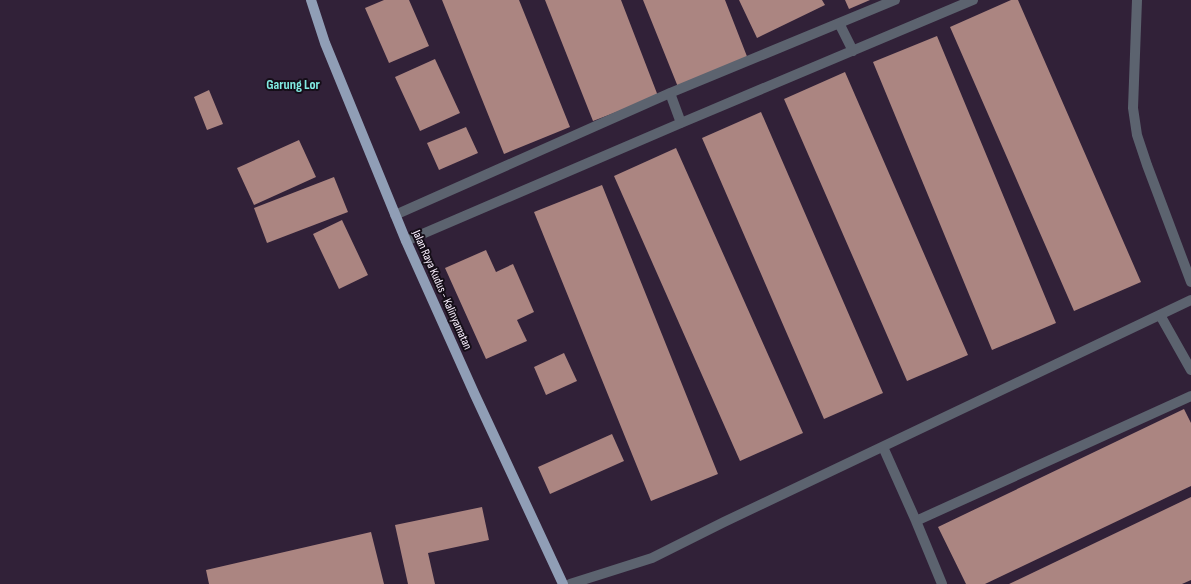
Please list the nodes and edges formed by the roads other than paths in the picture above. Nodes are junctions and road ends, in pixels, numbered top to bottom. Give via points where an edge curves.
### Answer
1 (311, 0) edge
2 (894, 0) edge
3 (973, 0) edge
4 (1137, 0) edge
5 (839, 23) junction
6 (852, 51) junction
7 (670, 93) junction
8 (681, 123) junction
9 (395, 216) junction
10 (406, 241) junction
11 (1191, 282) edge
12 (1191, 300) edge
13 (1160, 315) junction
14 (1191, 370) edge
15 (1191, 396) edge
16 (883, 447) junction
17 (916, 521) junction
18 (563, 584) edge
19 (570, 584) edge
20 (942, 584) edge

1 - 9 main road, Jalan Raya Kudus - Kalinyamatan via 325,43
2 - 5 street
3 - 6 street
4 - 11 street via 1133,108 1137,135
5 - 6 street
5 - 7 street
6 - 8 street
7 - 8 street
7 - 9 street
8 - 10 street
9 - 10 main road, Jalan Raya Kudus - Kalinyamatan
10 - 18 main road, Jalan Raya Kudus - Kalinyamatan
12 - 13 street
13 - 14 street
13 - 16 street
15 - 17 street
16 - 17 street
16 - 19 street via 652,558
17 - 20 street

